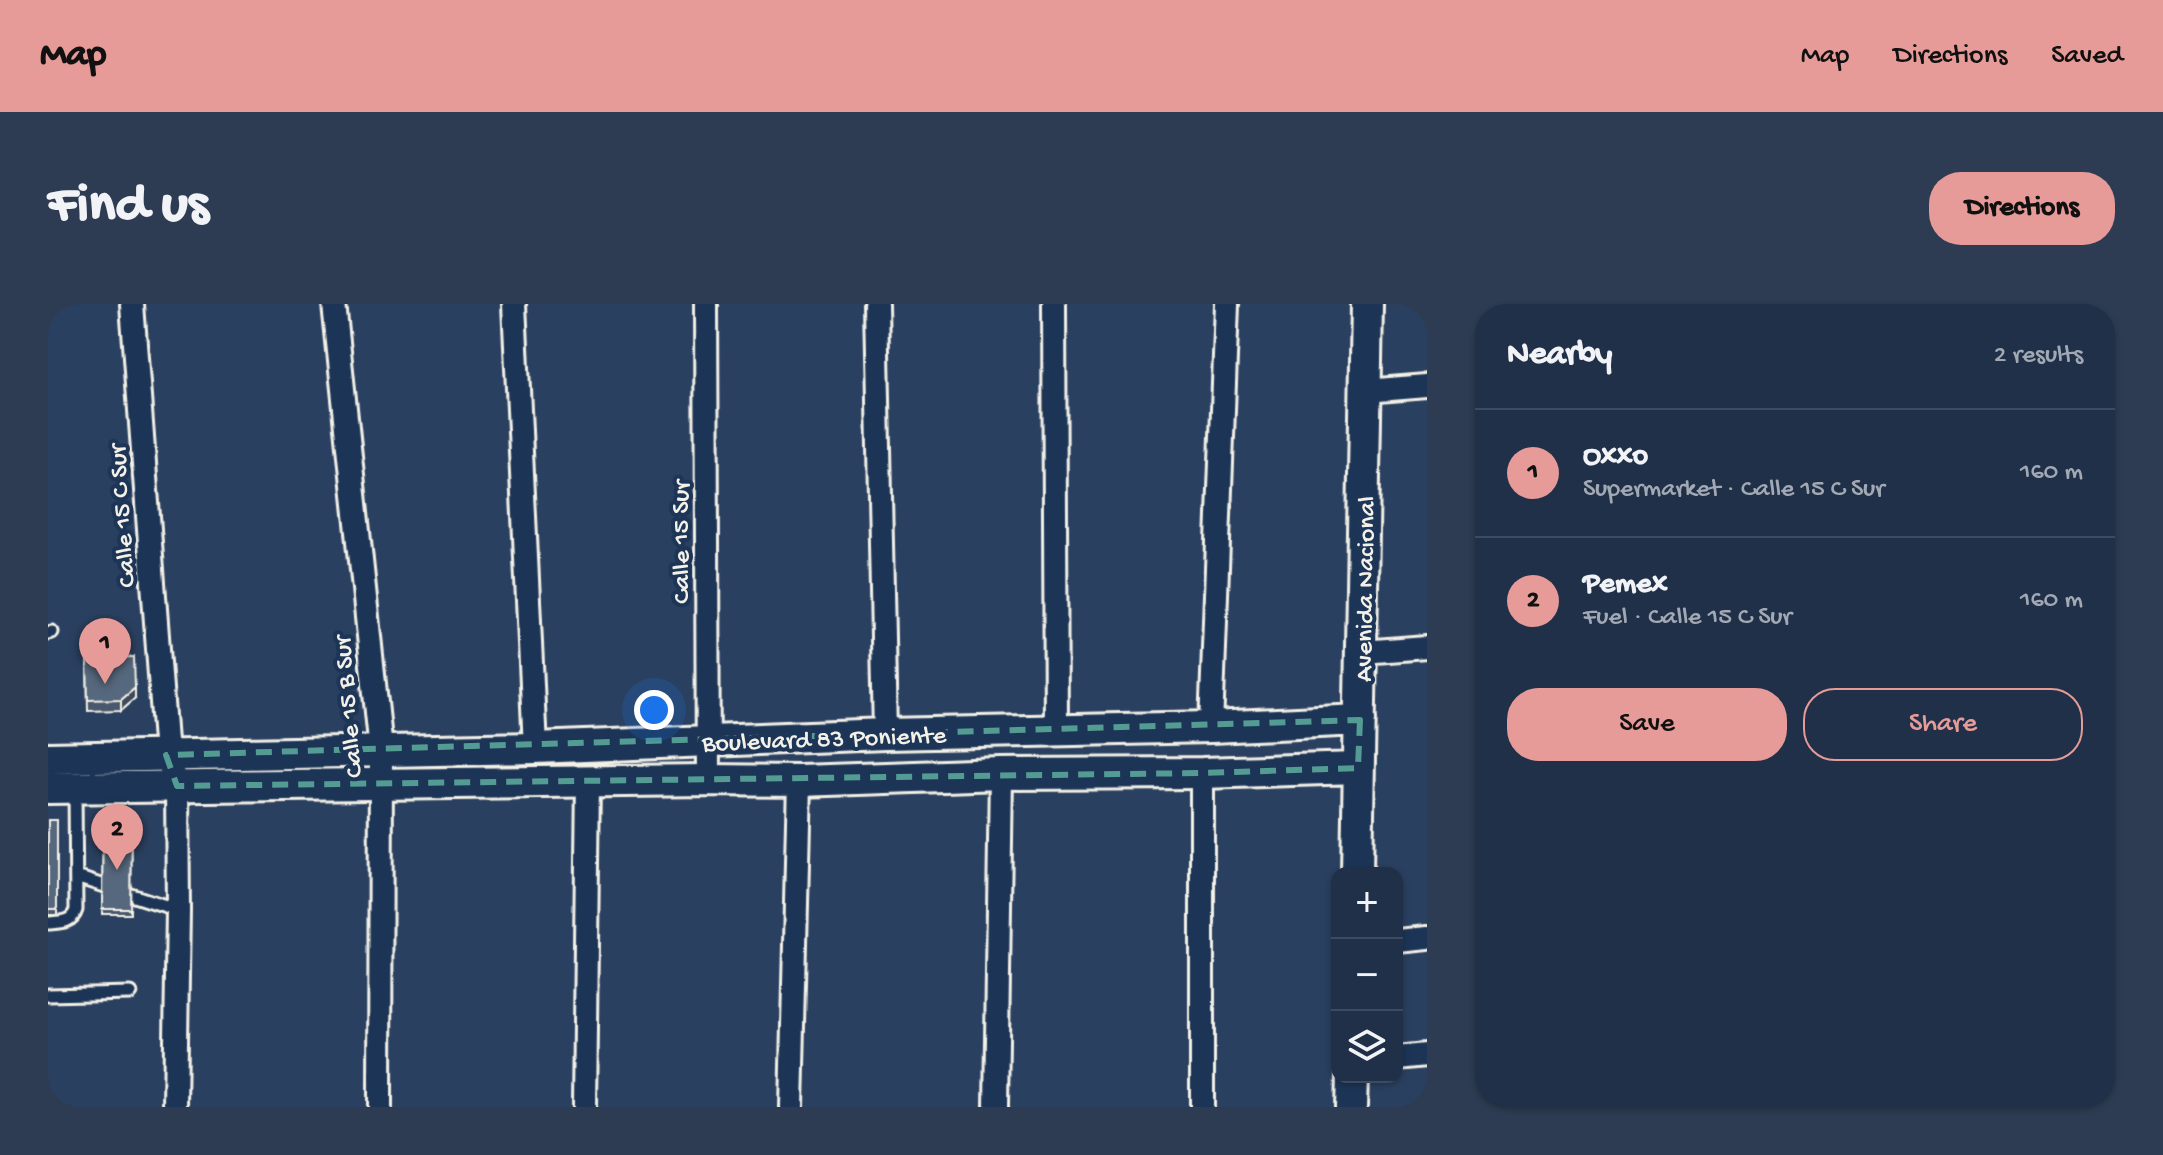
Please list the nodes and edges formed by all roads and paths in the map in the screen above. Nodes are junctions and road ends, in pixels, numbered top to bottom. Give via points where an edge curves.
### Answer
1 (132, 304) edge
2 (334, 304) edge
3 (514, 304) edge
4 (706, 304) edge
5 (876, 304) edge
6 (1054, 304) edge
7 (1227, 304) edge
8 (1367, 304) edge
9 (1427, 386) edge
10 (1366, 391) junction
11 (1427, 647) edge
12 (1362, 652) junction
13 (1360, 720) junction
14 (1211, 727) junction
15 (1056, 730) junction
16 (885, 734) junction
17 (708, 740) junction
18 (535, 748) junction
19 (381, 750) junction
20 (166, 755) junction
21 (48, 758) edge
22 (1358, 768) junction
23 (1202, 773) junction
24 (1001, 774) junction
25 (708, 780) junction
26 (588, 781) junction
27 (799, 781) junction
28 (381, 785) junction
29 (177, 786) junction
30 (61, 788) edge
31 (1357, 867) edge
32 (76, 877) junction
33 (178, 910) junction
34 (48, 923) edge
35 (1427, 938) edge
36 (1403, 940) edge
37 (130, 993) dead end
38 (48, 995) edge
39 (1427, 1055) edge
40 (1403, 1057) edge
41 (1352, 1083) edge
42 (175, 1107) edge
43 (380, 1107) edge
44 (584, 1107) edge
45 (791, 1107) edge
46 (996, 1107) edge
47 (1202, 1107) edge
48 (1351, 1107) edge

1 - 20 street, Calle 15 C Sur
2 - 19 street, Calle 15 B Sur
3 - 18 street
4 - 17 street, Calle 15 Sur
5 - 16 street
6 - 15 street
7 - 14 street
8 - 10 street, Avenida Nacional
9 - 10 street
10 - 12 street, Avenida Nacional
11 - 12 street
12 - 13 street, Avenida Nacional
13 - 14 street, Boulevard 83 Poniente
13 - 22 street, Avenida Nacional
14 - 15 street, Boulevard 83 Poniente
15 - 16 street, Boulevard 83 Poniente
16 - 17 street, Boulevard 83 Poniente
17 - 18 street, Boulevard 83 Poniente
17 - 25 street, Calle 15 Sur
18 - 19 street, Boulevard 83 Poniente
19 - 20 street, Boulevard 83 Poniente
19 - 28 street, Calle 15 B Sur
20 - 21 street, Boulevard 83 Poniente
20 - 29 street, Calle 15 C Sur
22 - 23 street, Boulevard 83 Poniente
22 - 31 street, Avenida Nacional
23 - 24 street, Boulevard 83 Poniente
23 - 47 street
24 - 27 street, Boulevard 83 Poniente
24 - 46 street
25 - 26 street, Boulevard 83 Poniente
25 - 27 street, Boulevard 83 Poniente
26 - 28 street, Boulevard 83 Poniente
26 - 44 street
27 - 45 street
28 - 29 street, Boulevard 83 Poniente
28 - 43 street, Calle 15 B Sur
29 - 30 street, Boulevard 83 Poniente
29 - 33 street, Calle 15 C Sur
30 - 32 lane
32 - 33 lane
32 - 34 lane via 74,916
33 - 42 street, Calle 15 C Sur
35 - 36 street
37 - 38 lane
39 - 40 street
41 - 48 street

